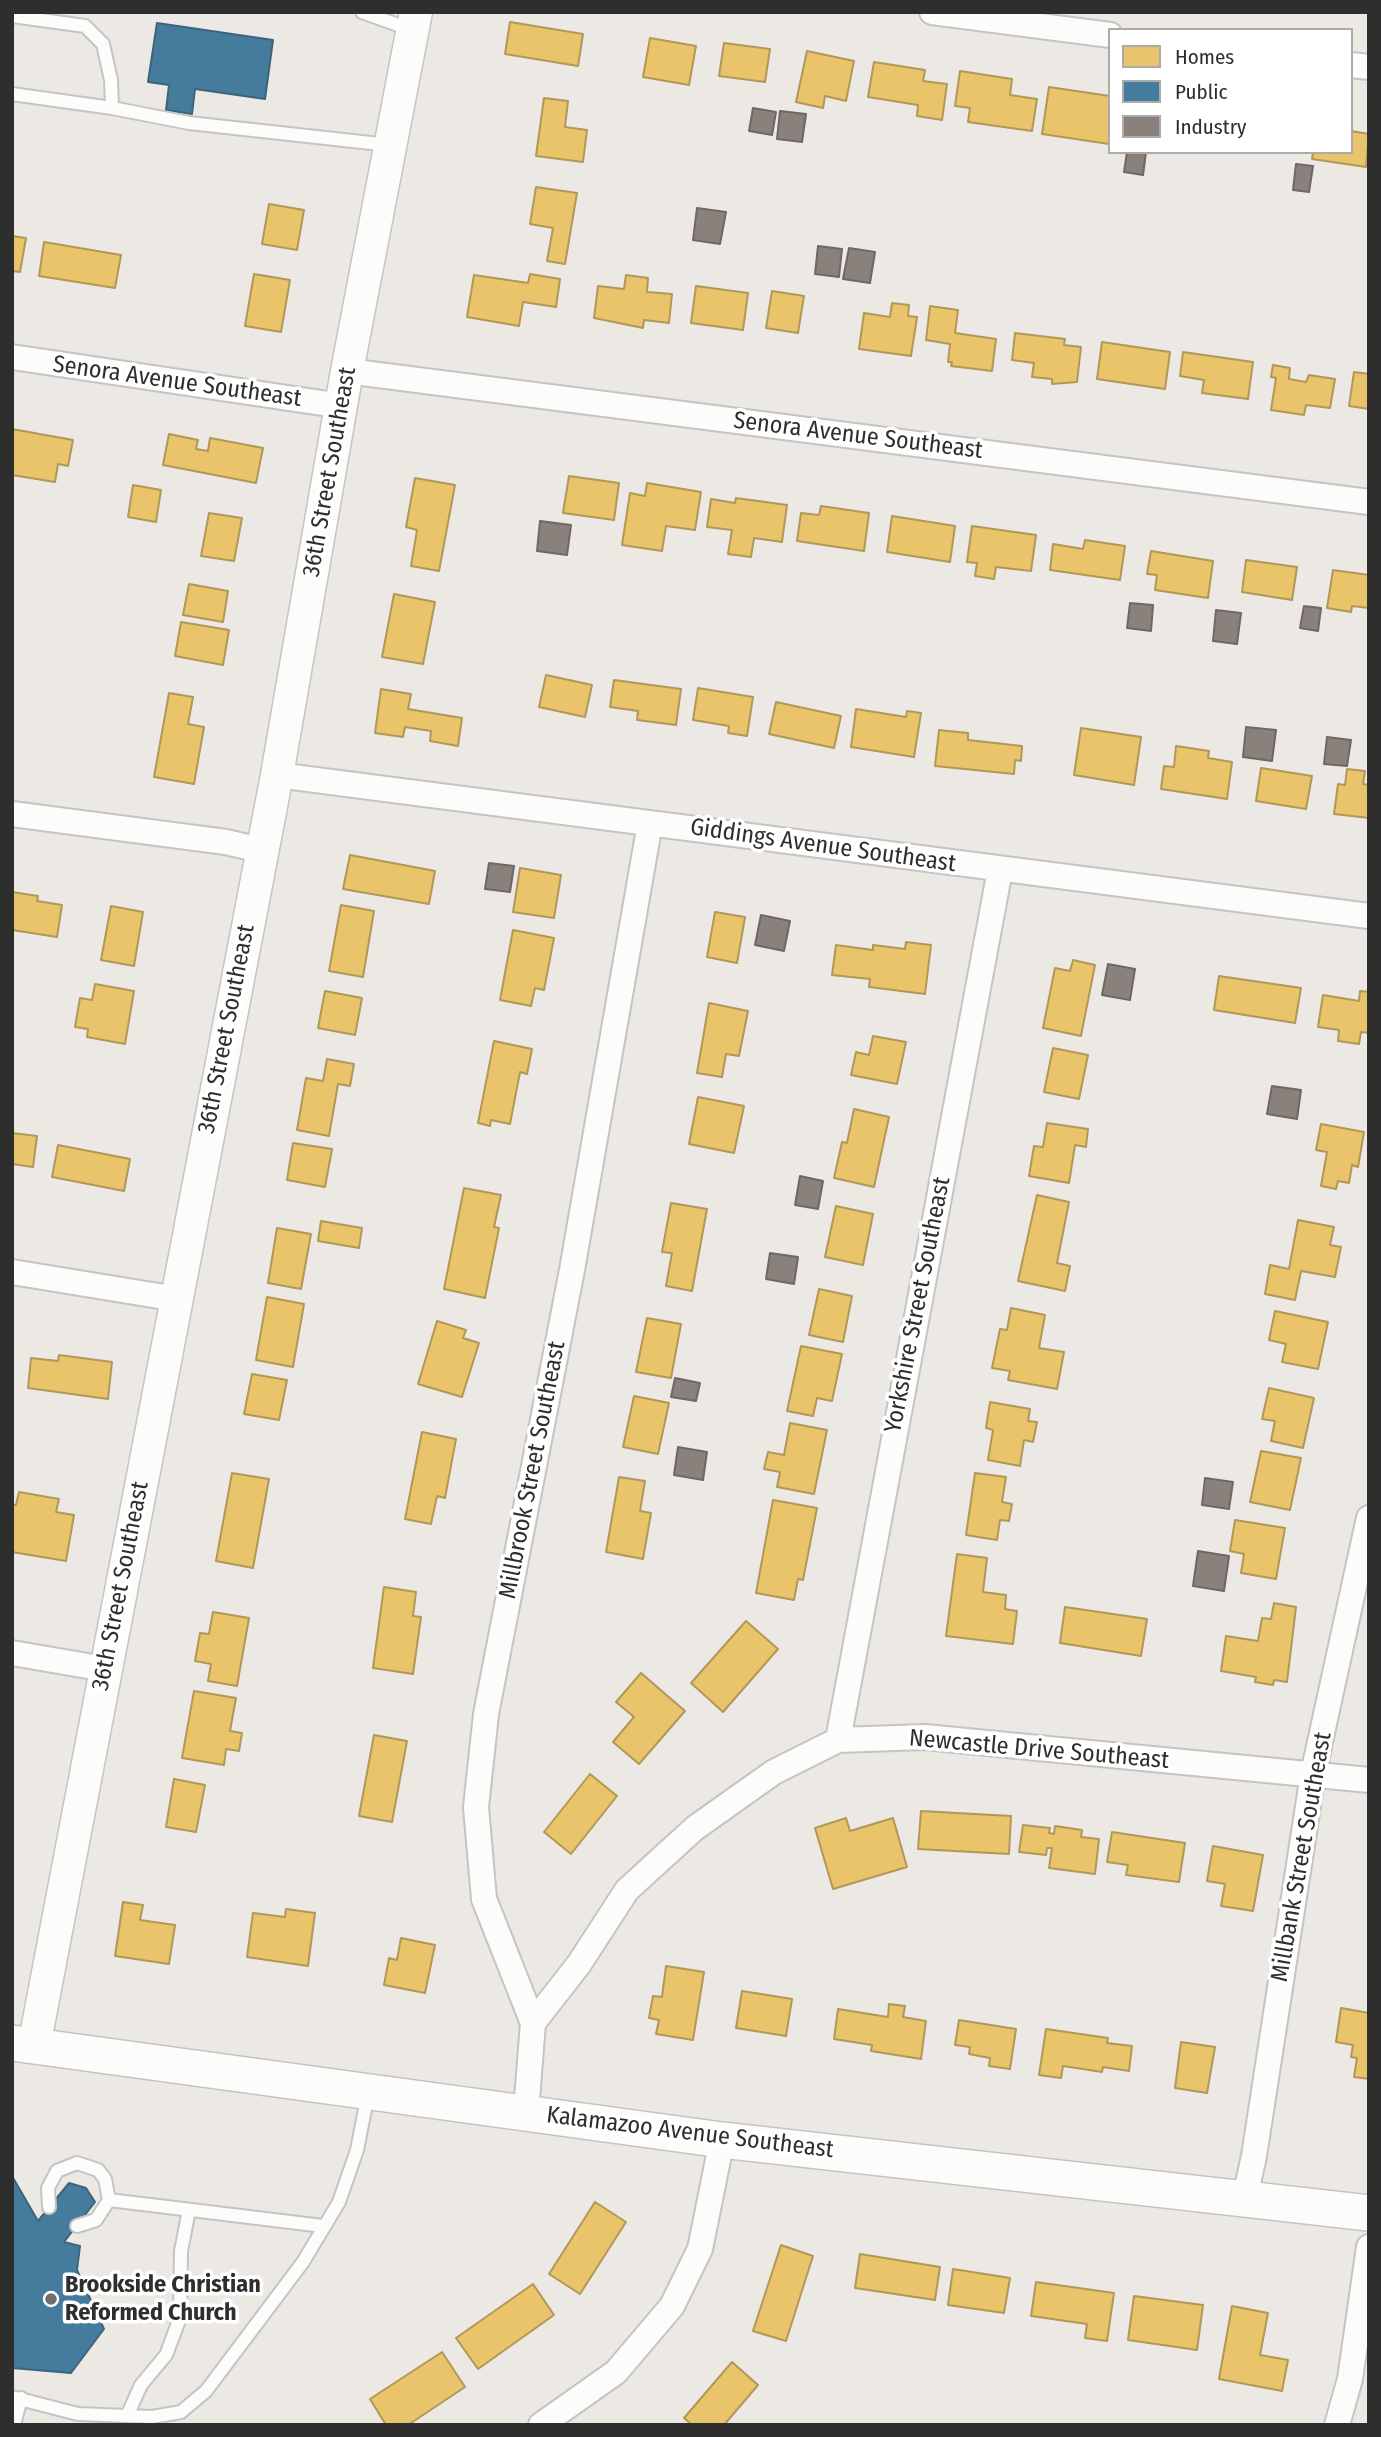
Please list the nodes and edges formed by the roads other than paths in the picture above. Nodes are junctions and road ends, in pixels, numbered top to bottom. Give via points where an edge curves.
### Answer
1 (362, 12) edge
2 (932, 12) edge
3 (12, 16) edge
4 (414, 21) edge
5 (1108, 35) edge
6 (12, 94) edge
7 (112, 108) junction
8 (389, 145) junction
9 (12, 357) edge
10 (347, 371) junction
11 (342, 406) junction
12 (1369, 502) edge
13 (277, 775) junction
14 (12, 814) edge
15 (650, 822) junction
16 (260, 850) junction
17 (1000, 870) junction
18 (1369, 916) edge
19 (12, 1272) edge
20 (177, 1299) junction
21 (1369, 1518) edge
22 (12, 1653) edge
23 (105, 1669) junction
24 (838, 1740) junction
25 (1313, 1774) junction
26 (1369, 1780) edge
27 (533, 2023) junction
28 (23, 2044) edge
29 (369, 2091) junction
30 (526, 2112) junction
31 (723, 2140) junction
32 (1245, 2197) junction
33 (109, 2200) junction
34 (49, 2207) dead end
35 (189, 2210) junction
36 (1369, 2213) edge
37 (77, 2226) dead end
38 (323, 2226) junction
39 (1369, 2247) edge
40 (16, 2398) edge
41 (127, 2416) junction
42 (77, 2419) edge
43 (15, 2425) edge
44 (541, 2425) edge
45 (1337, 2425) edge

1 - 4 lane
2 - 5 street
3 - 7 lane via 85,26 103,44
4 - 8 street, 36th Street Southeast
6 - 7 lane
7 - 8 lane via 189,123
8 - 10 street, 36th Street Southeast
9 - 11 street, Senora Avenue Southeast
10 - 11 street, 36th Street Southeast
10 - 12 street, Senora Avenue Southeast
11 - 13 street, 36th Street Southeast
13 - 15 street, Giddings Avenue Southeast
13 - 16 street, 36th Street Southeast
14 - 16 street
15 - 17 street, Giddings Avenue Southeast
15 - 27 street, Millbrook Street Southeast via 482,1754 477,1807 484,1899
16 - 20 street, 36th Street Southeast
17 - 18 street, Giddings Avenue Southeast
17 - 24 street, Yorkshire Street Southeast
19 - 20 street
20 - 23 street, 36th Street Southeast
21 - 25 street, Millbank Street Southeast
22 - 23 street
23 - 28 street, 36th Street Southeast
24 - 25 street, Newcastle Drive Southeast via 925,1737
24 - 27 street, Newcastle Drive Southeast via 774,1772 695,1828 627,1890 579,1964
25 - 26 street, Newcastle Drive Southeast
25 - 32 street, Millbank Street Southeast
27 - 30 street, Millbrook Street Southeast
28 - 29 main road, Kalamazoo Avenue Southeast
29 - 30 main road, Kalamazoo Avenue Southeast
29 - 38 lane via 351,2171
30 - 31 main road, Kalamazoo Avenue Southeast
31 - 32 main road, Kalamazoo Avenue Southeast
31 - 44 street via 700,2249 673,2306 616,2372
32 - 36 main road, Kalamazoo Avenue Southeast
33 - 34 lane via 98,2170 77,2163 67,2165 51,2179
33 - 35 lane
33 - 37 lane via 96,2220
35 - 38 lane
35 - 41 lane via 181,2251 180,2318 166,2355 141,2385
38 - 41 lane via 303,2262 206,2391 181,2412
39 - 45 street via 1350,2379
40 - 42 lane
40 - 43 lane
41 - 42 lane

